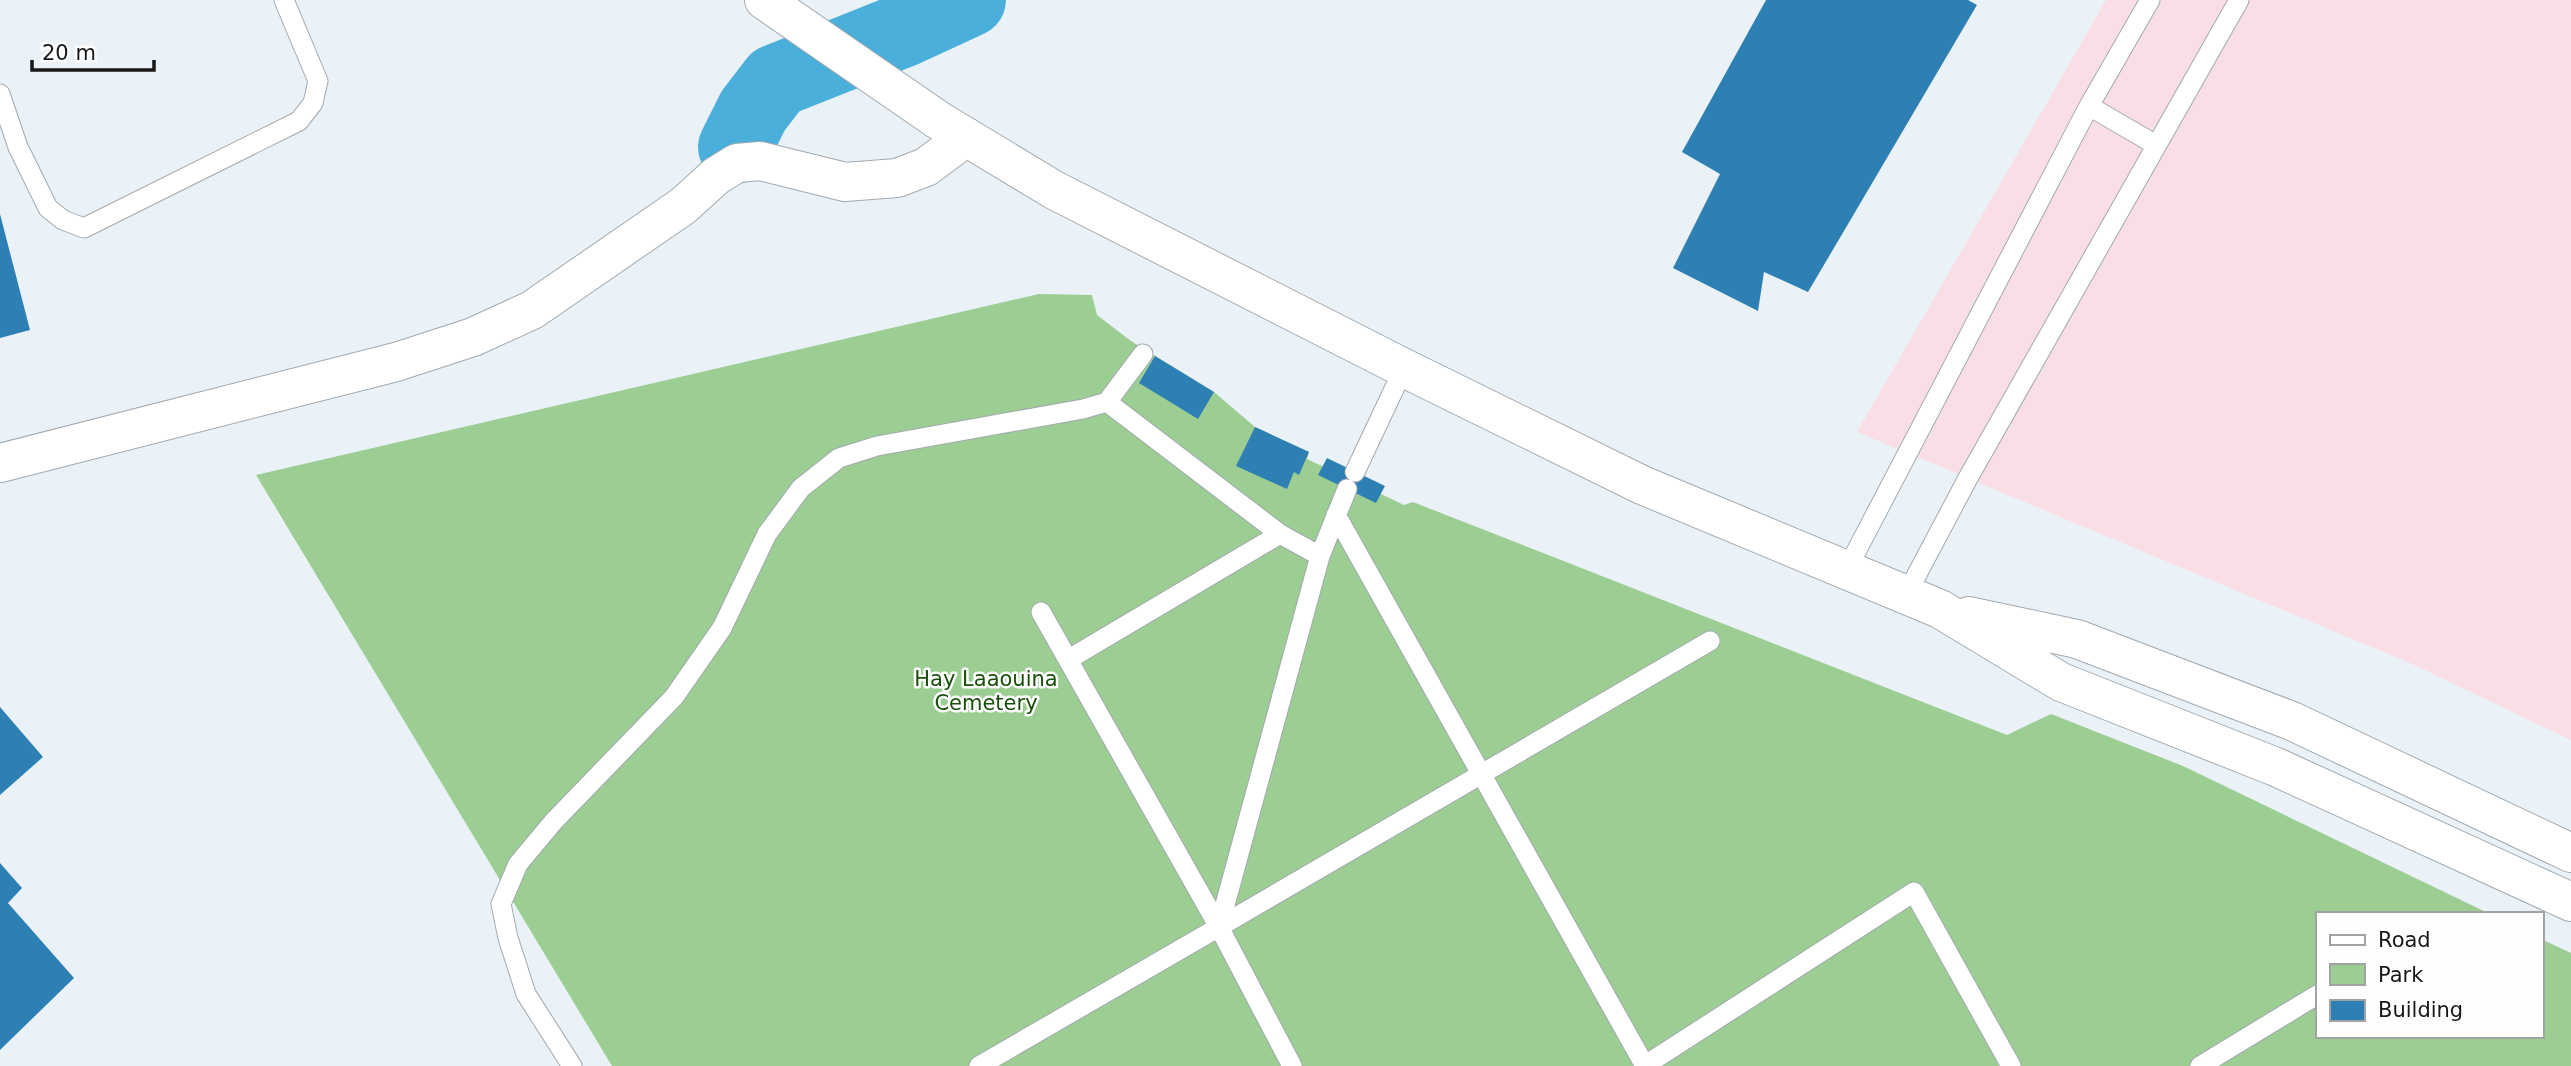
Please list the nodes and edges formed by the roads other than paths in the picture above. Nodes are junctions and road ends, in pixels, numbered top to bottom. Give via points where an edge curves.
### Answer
1 (284, 0) edge
2 (2150, 0) edge
3 (2239, 0) edge
4 (768, 2) edge
5 (0, 94) edge
6 (2090, 106) junction
7 (952, 128) junction
8 (2156, 145) junction
9 (1143, 354) dead end
10 (1404, 368) junction
11 (1107, 402) junction
12 (0, 463) edge
13 (1336, 515) junction
14 (1280, 534) junction
15 (1320, 556) junction
16 (1847, 569) junction
17 (1923, 602) junction
18 (1041, 612) dead end
19 (1710, 640) dead end
20 (1069, 659) junction
21 (1480, 773) junction
22 (2571, 853) edge
23 (2571, 902) edge
24 (1219, 927) junction
25 (2316, 996) edge
26 (572, 1066) edge
27 (979, 1066) edge
28 (1292, 1066) edge
29 (1645, 1066) edge
30 (2011, 1066) edge
31 (2200, 1066) edge

1 - 5 lane via 318,80 313,103 299,121 84,228 48,208 18,147
2 - 6 lane
3 - 8 lane
4 - 7 main road
6 - 8 lane
6 - 16 lane
7 - 10 main road via 1054,190
7 - 12 main road via 926,167 897,178 845,182 760,161 737,163 532,310 473,337 396,362
8 - 17 lane via 1968,478
9 - 11 lane
10 - 13 lane
10 - 16 main road via 1642,485
11 - 14 lane
11 - 26 lane via 877,446 839,458 801,488 767,534 722,628 674,697 518,864 502,904 526,994
13 - 15 lane
13 - 21 lane
14 - 15 lane
14 - 20 lane
15 - 24 lane
16 - 17 main road
17 - 22 main road via 2077,639 2292,721
17 - 23 main road via 2060,682 2276,767
18 - 20 lane
19 - 21 lane
20 - 24 lane
21 - 24 lane
21 - 29 lane
24 - 27 lane
24 - 28 lane
25 - 31 lane
29 - 30 lane via 1914,892

